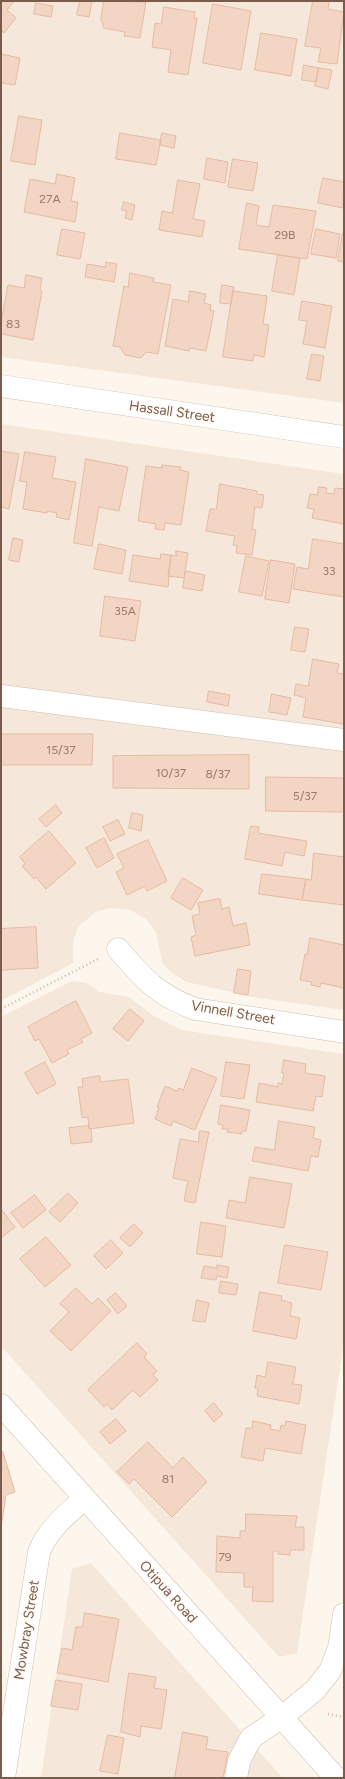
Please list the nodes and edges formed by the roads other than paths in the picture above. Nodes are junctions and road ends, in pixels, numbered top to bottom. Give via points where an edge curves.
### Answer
1 (1, 386) edge
2 (344, 437) edge
3 (1, 696) edge
4 (344, 740) edge
5 (118, 949) road end
6 (344, 1032) edge
7 (1, 1405) edge
8 (84, 1499) junction
9 (344, 1614) edge
10 (282, 1717) junction
11 (4, 1778) edge
12 (236, 1778) edge
13 (336, 1778) edge

1 - 2 street, Hassall Street
3 - 4 street
5 - 6 street, Vinnell Street via 157,990 195,1009
7 - 8 street, Otipua Road
8 - 10 street, Otipua Road
8 - 11 street, Mowbray Street via 59,1521 39,1552
9 - 10 street via 339,1648 330,1670 315,1690
10 - 12 street via 251,1738 239,1761
10 - 13 street, Otipua Road

